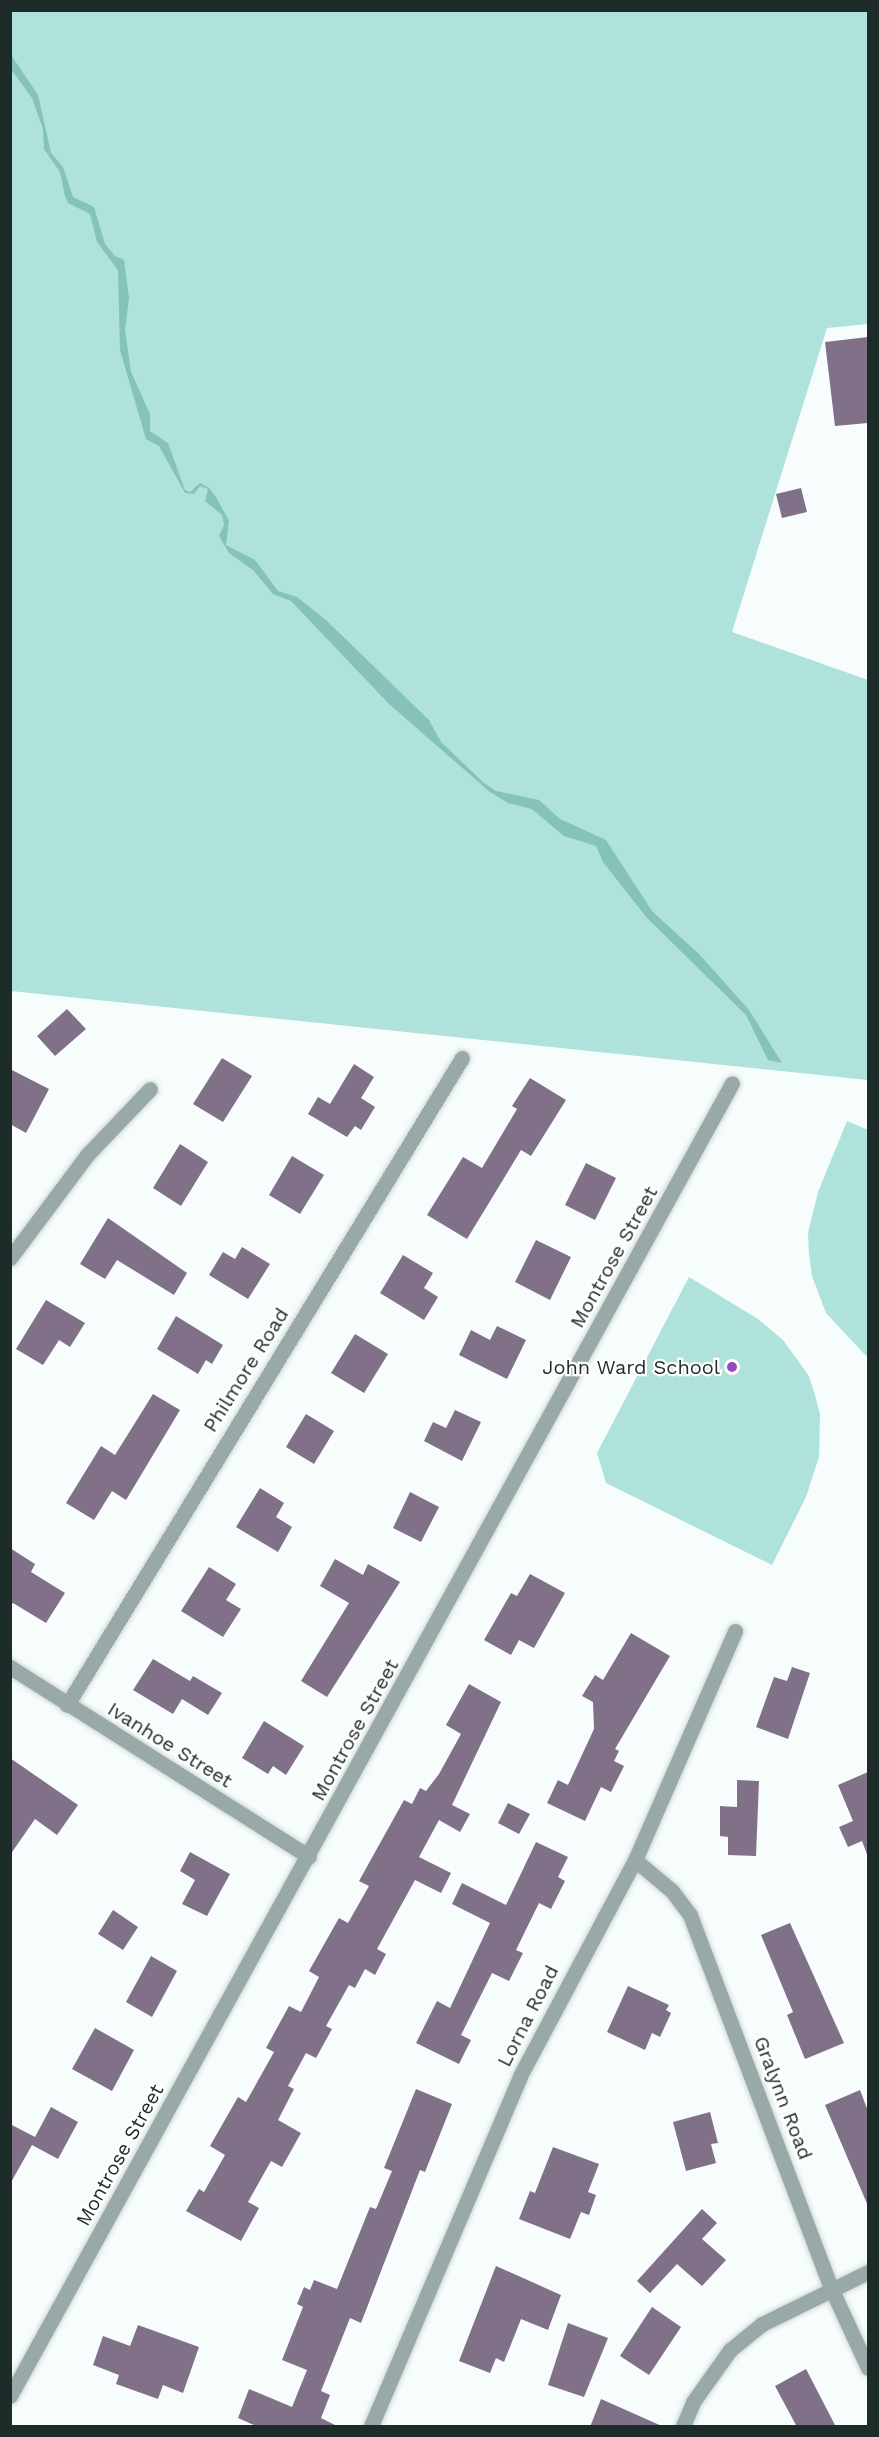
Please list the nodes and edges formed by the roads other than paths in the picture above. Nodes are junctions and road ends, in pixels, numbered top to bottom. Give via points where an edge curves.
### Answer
1 (462, 1058) dead end
2 (732, 1083) dead end
3 (150, 1089) dead end
4 (10, 1258) edge
5 (735, 1631) dead end
6 (10, 1666) edge
7 (67, 1705) junction
8 (309, 1857) junction
9 (635, 1860) junction
10 (868, 2272) edge
11 (831, 2288) junction
12 (868, 2368) edge
13 (10, 2396) edge
14 (371, 2427) edge
15 (683, 2427) edge

1 - 7 street, Philmore Road
2 - 8 street, Montrose Street
3 - 4 street via 87,1155
5 - 9 street, Lorna Road
6 - 7 street, Ivanhoe Street
7 - 8 street, Ivanhoe Street
8 - 13 street, Montrose Street
9 - 11 street, Gralynn Road via 672,1891 690,1915
9 - 14 street, Lorna Road via 520,2076
10 - 11 street
11 - 12 street, Gralynn Road
11 - 15 street via 762,2324 730,2350 693,2402

